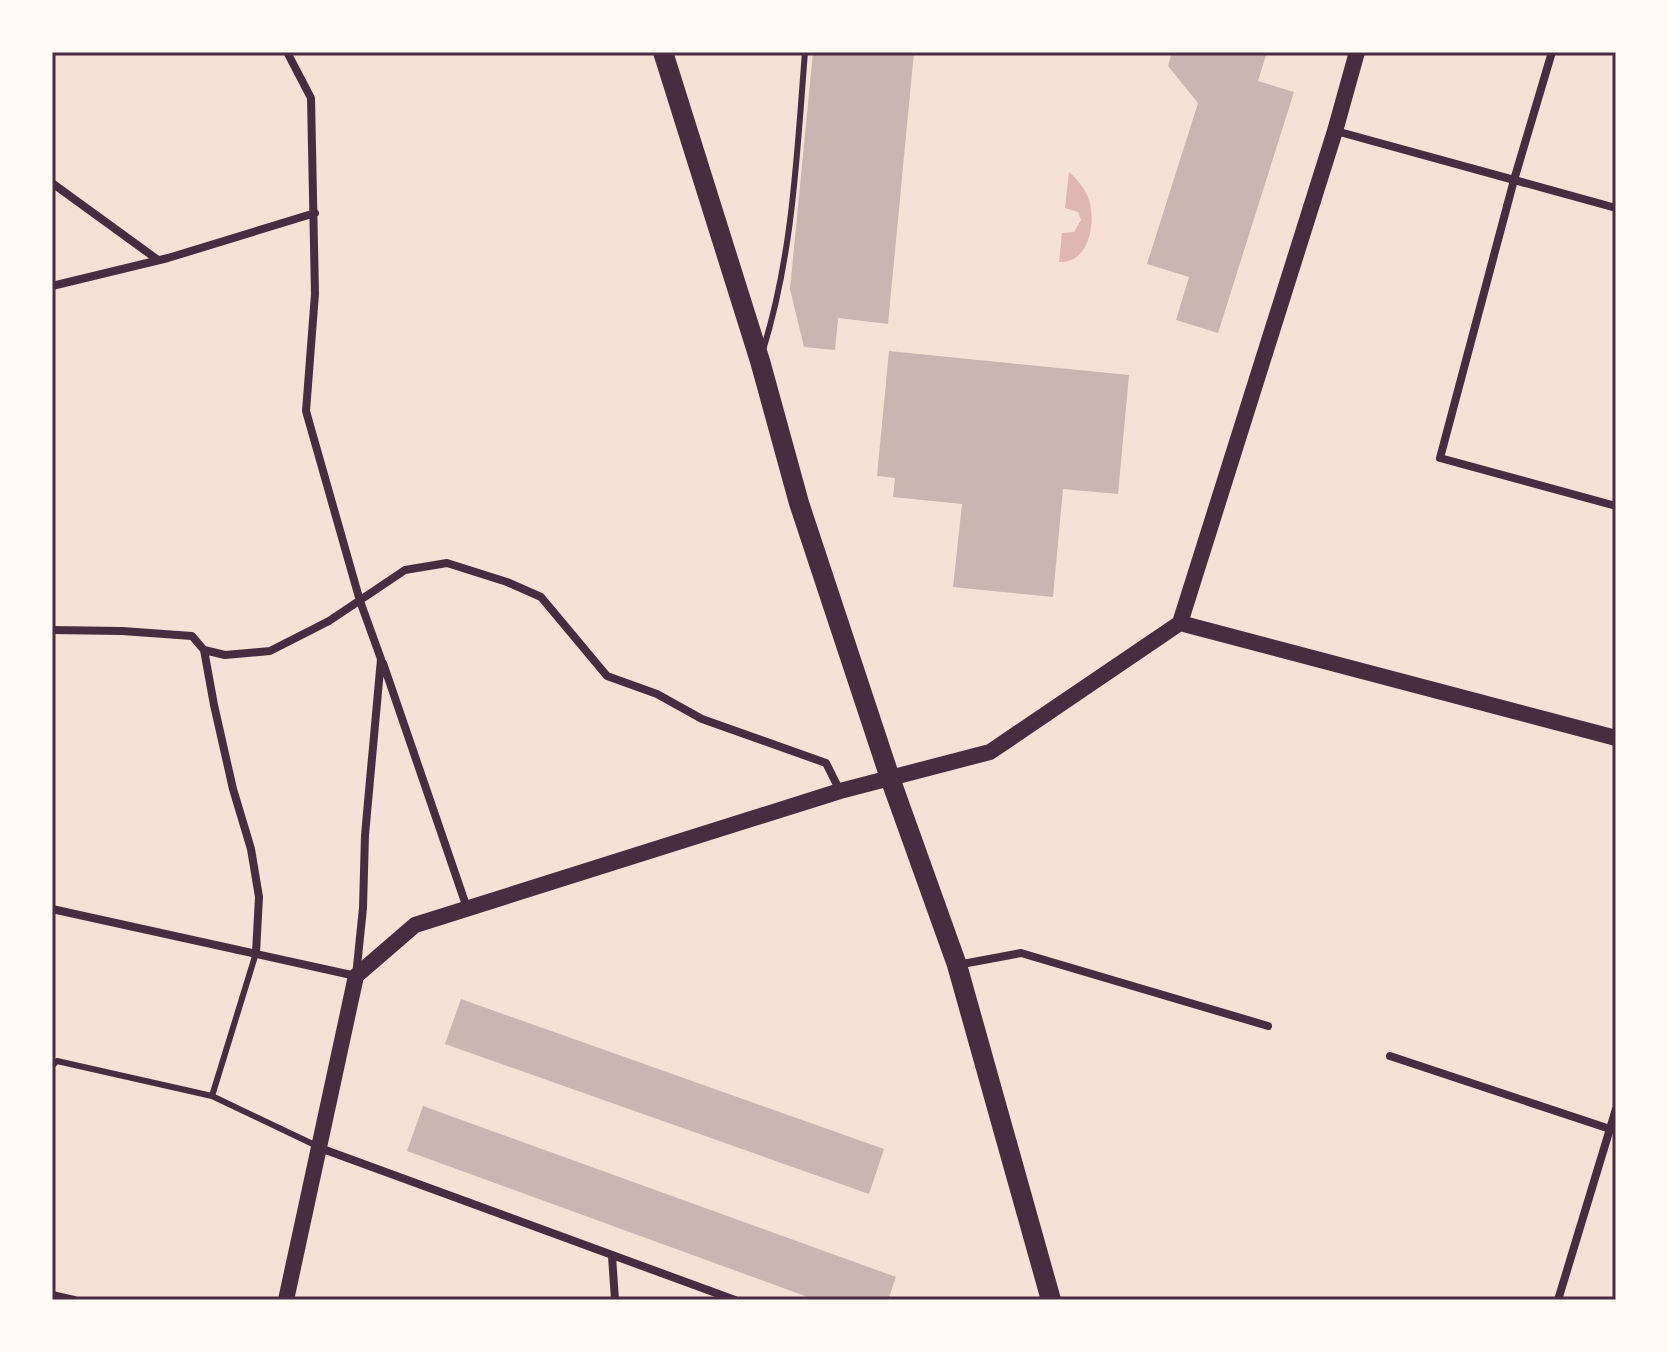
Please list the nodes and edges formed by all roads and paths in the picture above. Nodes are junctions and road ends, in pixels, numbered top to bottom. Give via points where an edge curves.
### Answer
1 (287, 52) edge
2 (663, 52) edge
3 (805, 52) edge
4 (1357, 52) edge
5 (1552, 52) edge
6 (1335, 131) junction
7 (1514, 180) junction
8 (52, 183) edge
9 (1616, 208) edge
10 (315, 213) junction
11 (158, 260) junction
12 (52, 286) edge
13 (760, 361) junction
14 (1616, 506) edge
15 (360, 601) junction
16 (1180, 623) junction
17 (52, 630) edge
18 (204, 650) junction
19 (381, 659) junction
20 (1616, 738) edge
21 (890, 778) junction
22 (840, 791) junction
23 (52, 909) edge
24 (467, 909) junction
25 (256, 953) junction
26 (957, 965) junction
27 (356, 976) junction
28 (1268, 1026) dead end
29 (1390, 1056) dead end
30 (52, 1066) edge
31 (212, 1096) junction
32 (1616, 1109) edge
33 (1613, 1130) edge
34 (320, 1148) junction
35 (612, 1256) junction
36 (52, 1295) edge
37 (74, 1300) edge
38 (286, 1300) edge
39 (615, 1300) edge
40 (735, 1300) edge
41 (1051, 1300) edge
42 (1558, 1300) edge

1 - 10 street via 311,98
2 - 13 main road
3 - 13 lane via 792,204 775,312
4 - 6 main road
5 - 7 street
6 - 7 street
6 - 16 main road
7 - 9 street
7 - 14 street via 1440,458
8 - 11 street
10 - 11 street
10 - 15 street via 306,411
11 - 12 street
13 - 21 main road via 799,503
15 - 18 street via 270,651 225,655
15 - 19 street
15 - 22 street via 405,570 447,563 507,582 541,597 607,676 657,694 702,719 826,763
16 - 20 main road
16 - 21 main road via 990,752
17 - 18 street via 192,636
18 - 25 street via 251,849 259,897
19 - 24 street
19 - 27 street
21 - 22 main road
21 - 26 main road
22 - 24 main road
23 - 25 street
24 - 27 main road via 415,925
25 - 27 street
25 - 31 lane
26 - 28 street via 1021,953
26 - 41 main road
27 - 34 main road
29 - 33 street
30 - 31 lane via 57,1061
31 - 34 lane
32 - 33 street
33 - 42 street
34 - 35 street
34 - 38 main road
35 - 39 street
35 - 40 street
36 - 37 street

